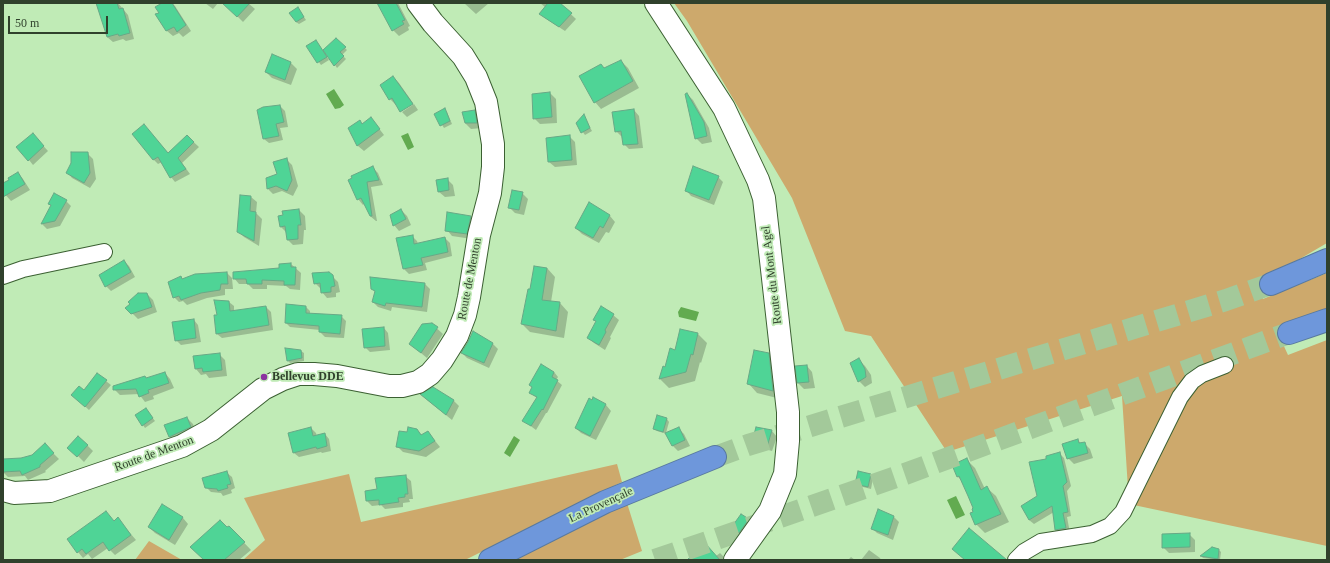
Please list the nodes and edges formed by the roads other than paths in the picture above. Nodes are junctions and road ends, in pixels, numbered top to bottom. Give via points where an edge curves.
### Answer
1 (418, 3) edge
2 (656, 3) edge
3 (104, 252) dead end
4 (1327, 260) edge
5 (3, 276) edge
6 (1270, 284) tunnel mouth
7 (1327, 320) edge
8 (1289, 333) tunnel mouth
9 (1225, 365) dead end
10 (715, 456) tunnel mouth
11 (3, 490) edge
12 (490, 560) edge
13 (735, 560) edge
14 (1016, 560) edge

1 - 11 main road, Route de Menton via 463,56 476,77 486,102 493,144 490,193 476,247 465,315 457,336 442,360 430,374 418,382 402,386 337,376 298,374 263,389 211,430 182,446 50,491 14,493
2 - 13 main road, Route du Mont Agel via 724,108 764,198 788,412 788,441 785,474 770,511
3 - 5 street via 22,269
4 - 6 highway
7 - 8 highway
9 - 14 street via 1192,381 1180,397 1123,512 1110,526 1092,534 1041,542
10 - 12 highway, La Provençale via 605,502

